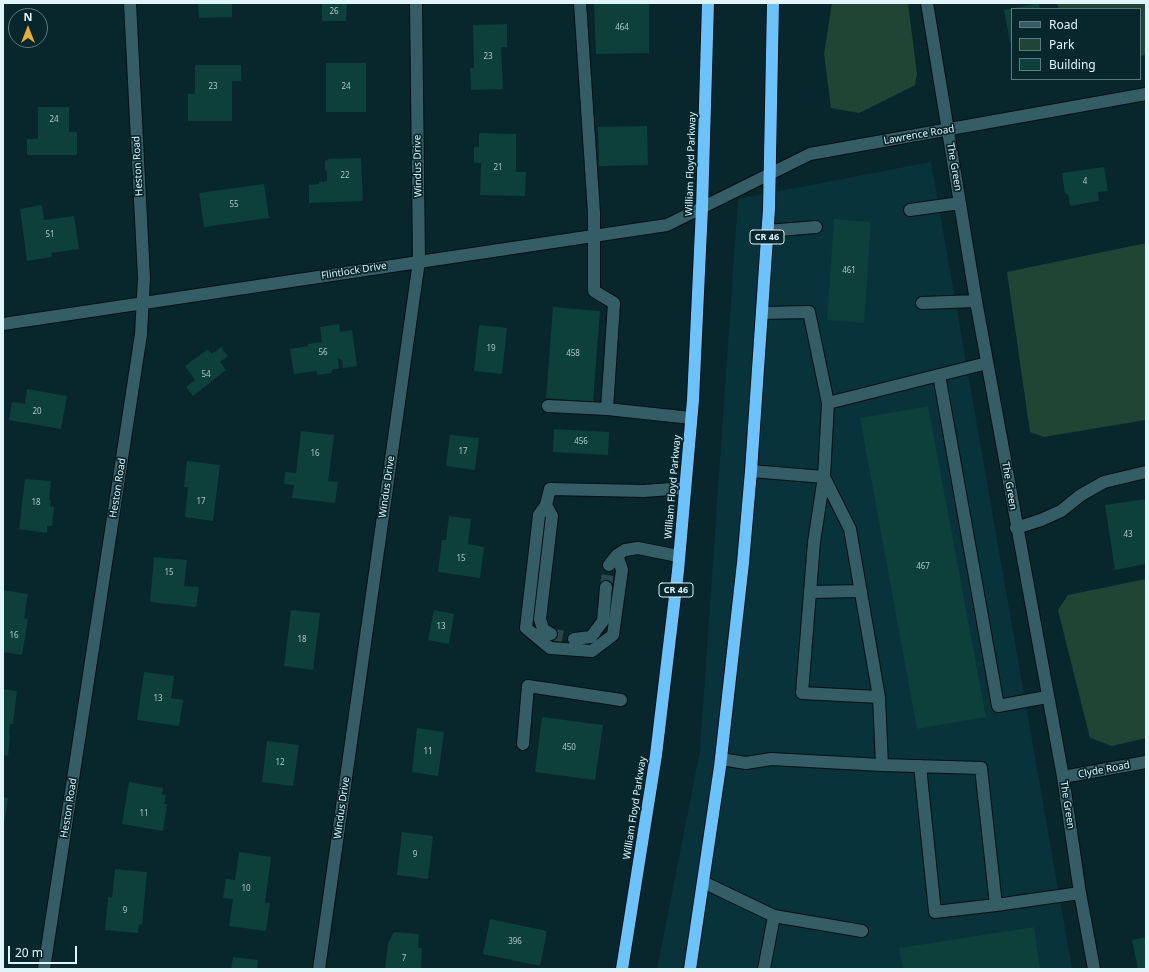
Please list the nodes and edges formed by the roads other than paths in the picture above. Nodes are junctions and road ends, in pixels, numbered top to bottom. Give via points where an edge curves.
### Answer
1 (130, 3) edge
2 (416, 3) edge
3 (580, 3) edge
4 (708, 3) edge
5 (773, 3) edge
6 (927, 3) edge
7 (1146, 94) edge
8 (947, 130) junction
9 (770, 174) junction
10 (960, 203) junction
11 (702, 208) junction
12 (910, 210) dead end
13 (816, 227) dead end
14 (767, 231) junction
15 (595, 236) junction
16 (420, 261) junction
17 (976, 301) junction
18 (922, 303) dead end
19 (143, 304) junction
20 (762, 313) junction
21 (3, 324) edge
22 (987, 363) junction
23 (939, 375) junction
24 (828, 403) junction
25 (548, 406) dead end
26 (607, 409) junction
27 (691, 418) junction
28 (751, 471) junction
29 (1146, 472) edge
30 (824, 477) junction
31 (685, 488) junction
32 (546, 505) junction
33 (1016, 528) junction
34 (617, 555) junction
35 (678, 556) junction
36 (608, 565) tunnel mouth
37 (606, 588) tunnel mouth
38 (861, 590) junction
39 (810, 592) junction
40 (551, 634) tunnel mouth
41 (574, 639) tunnel mouth
42 (879, 697) junction
43 (1047, 697) junction
44 (621, 700) dead end
45 (523, 744) dead end
46 (721, 759) junction
47 (1146, 762) edge
48 (882, 765) junction
49 (920, 766) junction
50 (1063, 777) junction
51 (703, 882) junction
52 (1080, 893) junction
53 (996, 905) junction
54 (774, 916) junction
55 (862, 931) dead end
56 (44, 969) edge
57 (319, 969) edge
58 (622, 969) edge
59 (690, 969) edge
60 (764, 969) edge
61 (1094, 969) edge

1 - 19 street, Heston Road via 144,278
2 - 16 street, Windus Drive
3 - 15 street
4 - 11 highway, William Floyd Parkway / CR 46
5 - 9 highway, CR 46
6 - 8 street, The Green
7 - 8 street, Lawrence Road
8 - 9 street, Lawrence Road via 810,154
8 - 10 street, The Green
9 - 11 street, Lawrence Road
9 - 14 highway, CR 46
10 - 12 street
10 - 17 street, The Green
11 - 15 street, Flintlock Drive via 667,225
11 - 27 highway, William Floyd Parkway / CR 46
13 - 14 street
14 - 20 highway, CR 46
15 - 16 street, Flintlock Drive
15 - 26 street via 594,291 614,303
16 - 19 street, Flintlock Drive
16 - 57 street, Windus Drive
17 - 18 street
17 - 22 street, The Green
19 - 21 street, Flintlock Drive
19 - 56 street, Heston Road via 138,365
20 - 24 street via 809,312
20 - 28 highway, CR 46
22 - 23 street
22 - 33 street, The Green
23 - 24 street
23 - 43 street via 998,706
24 - 30 street
25 - 26 street
26 - 27 street
27 - 31 highway, William Floyd Parkway / CR 46
28 - 30 street
28 - 46 highway, CR 46
29 - 33 street via 1104,482 1081,495 1062,511
30 - 38 street via 850,529
30 - 39 street via 814,542
31 - 32 street via 644,491 550,488
31 - 35 highway, William Floyd Parkway / CR 46
32 - 34 street via 539,515 526,628 550,648 592,651 613,635 622,570
32 - 40 street via 552,516 540,619 544,629
33 - 43 street, The Green
34 - 35 street via 625,550 638,548
34 - 36 street
35 - 58 highway, William Floyd Parkway / CR 46 via 656,755
37 - 41 street via 603,622 591,637
38 - 39 street
38 - 42 street
39 - 42 street via 802,692
42 - 48 street
43 - 50 street, The Green
44 - 45 street via 528,686
46 - 48 street via 746,763 770,759
46 - 51 highway, CR 46
47 - 50 street, Clyde Road
48 - 49 street
49 - 53 street via 981,768
49 - 53 street via 935,912
50 - 52 street, The Green
51 - 54 street
51 - 59 highway, CR 46
52 - 53 street
52 - 61 street, The Green
54 - 55 street
54 - 60 street

